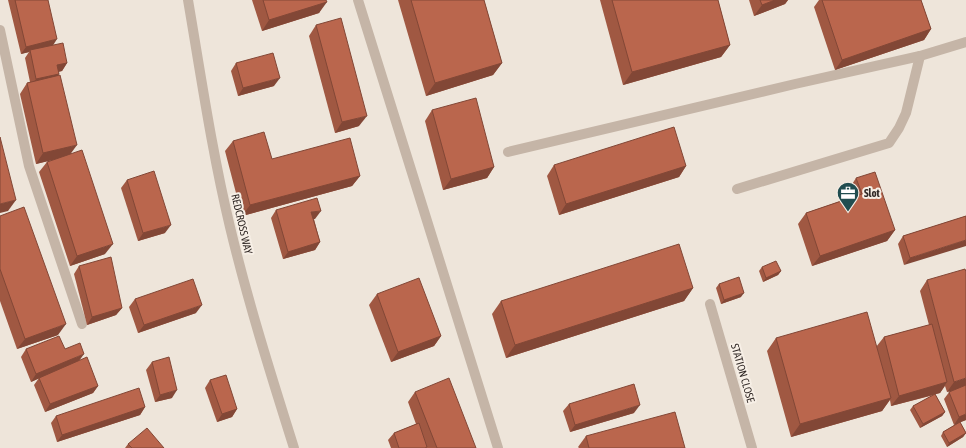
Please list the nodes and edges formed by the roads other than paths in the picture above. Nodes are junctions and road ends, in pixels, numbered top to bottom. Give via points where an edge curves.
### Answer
1 (188, 0) edge
2 (358, 0) edge
3 (0, 30) edge
4 (966, 42) edge
5 (920, 56) junction
6 (508, 152) dead end
7 (737, 189) dead end
8 (710, 304) dead end
9 (82, 324) dead end
10 (294, 448) edge
11 (498, 448) edge
12 (752, 448) edge

1 - 10 street, REDCROSS WAY via 211,138 230,227 253,316
2 - 11 street
3 - 9 street via 29,166
4 - 5 street
5 - 6 street
5 - 7 street via 906,113 889,143
8 - 12 street, STATION CLOSE

